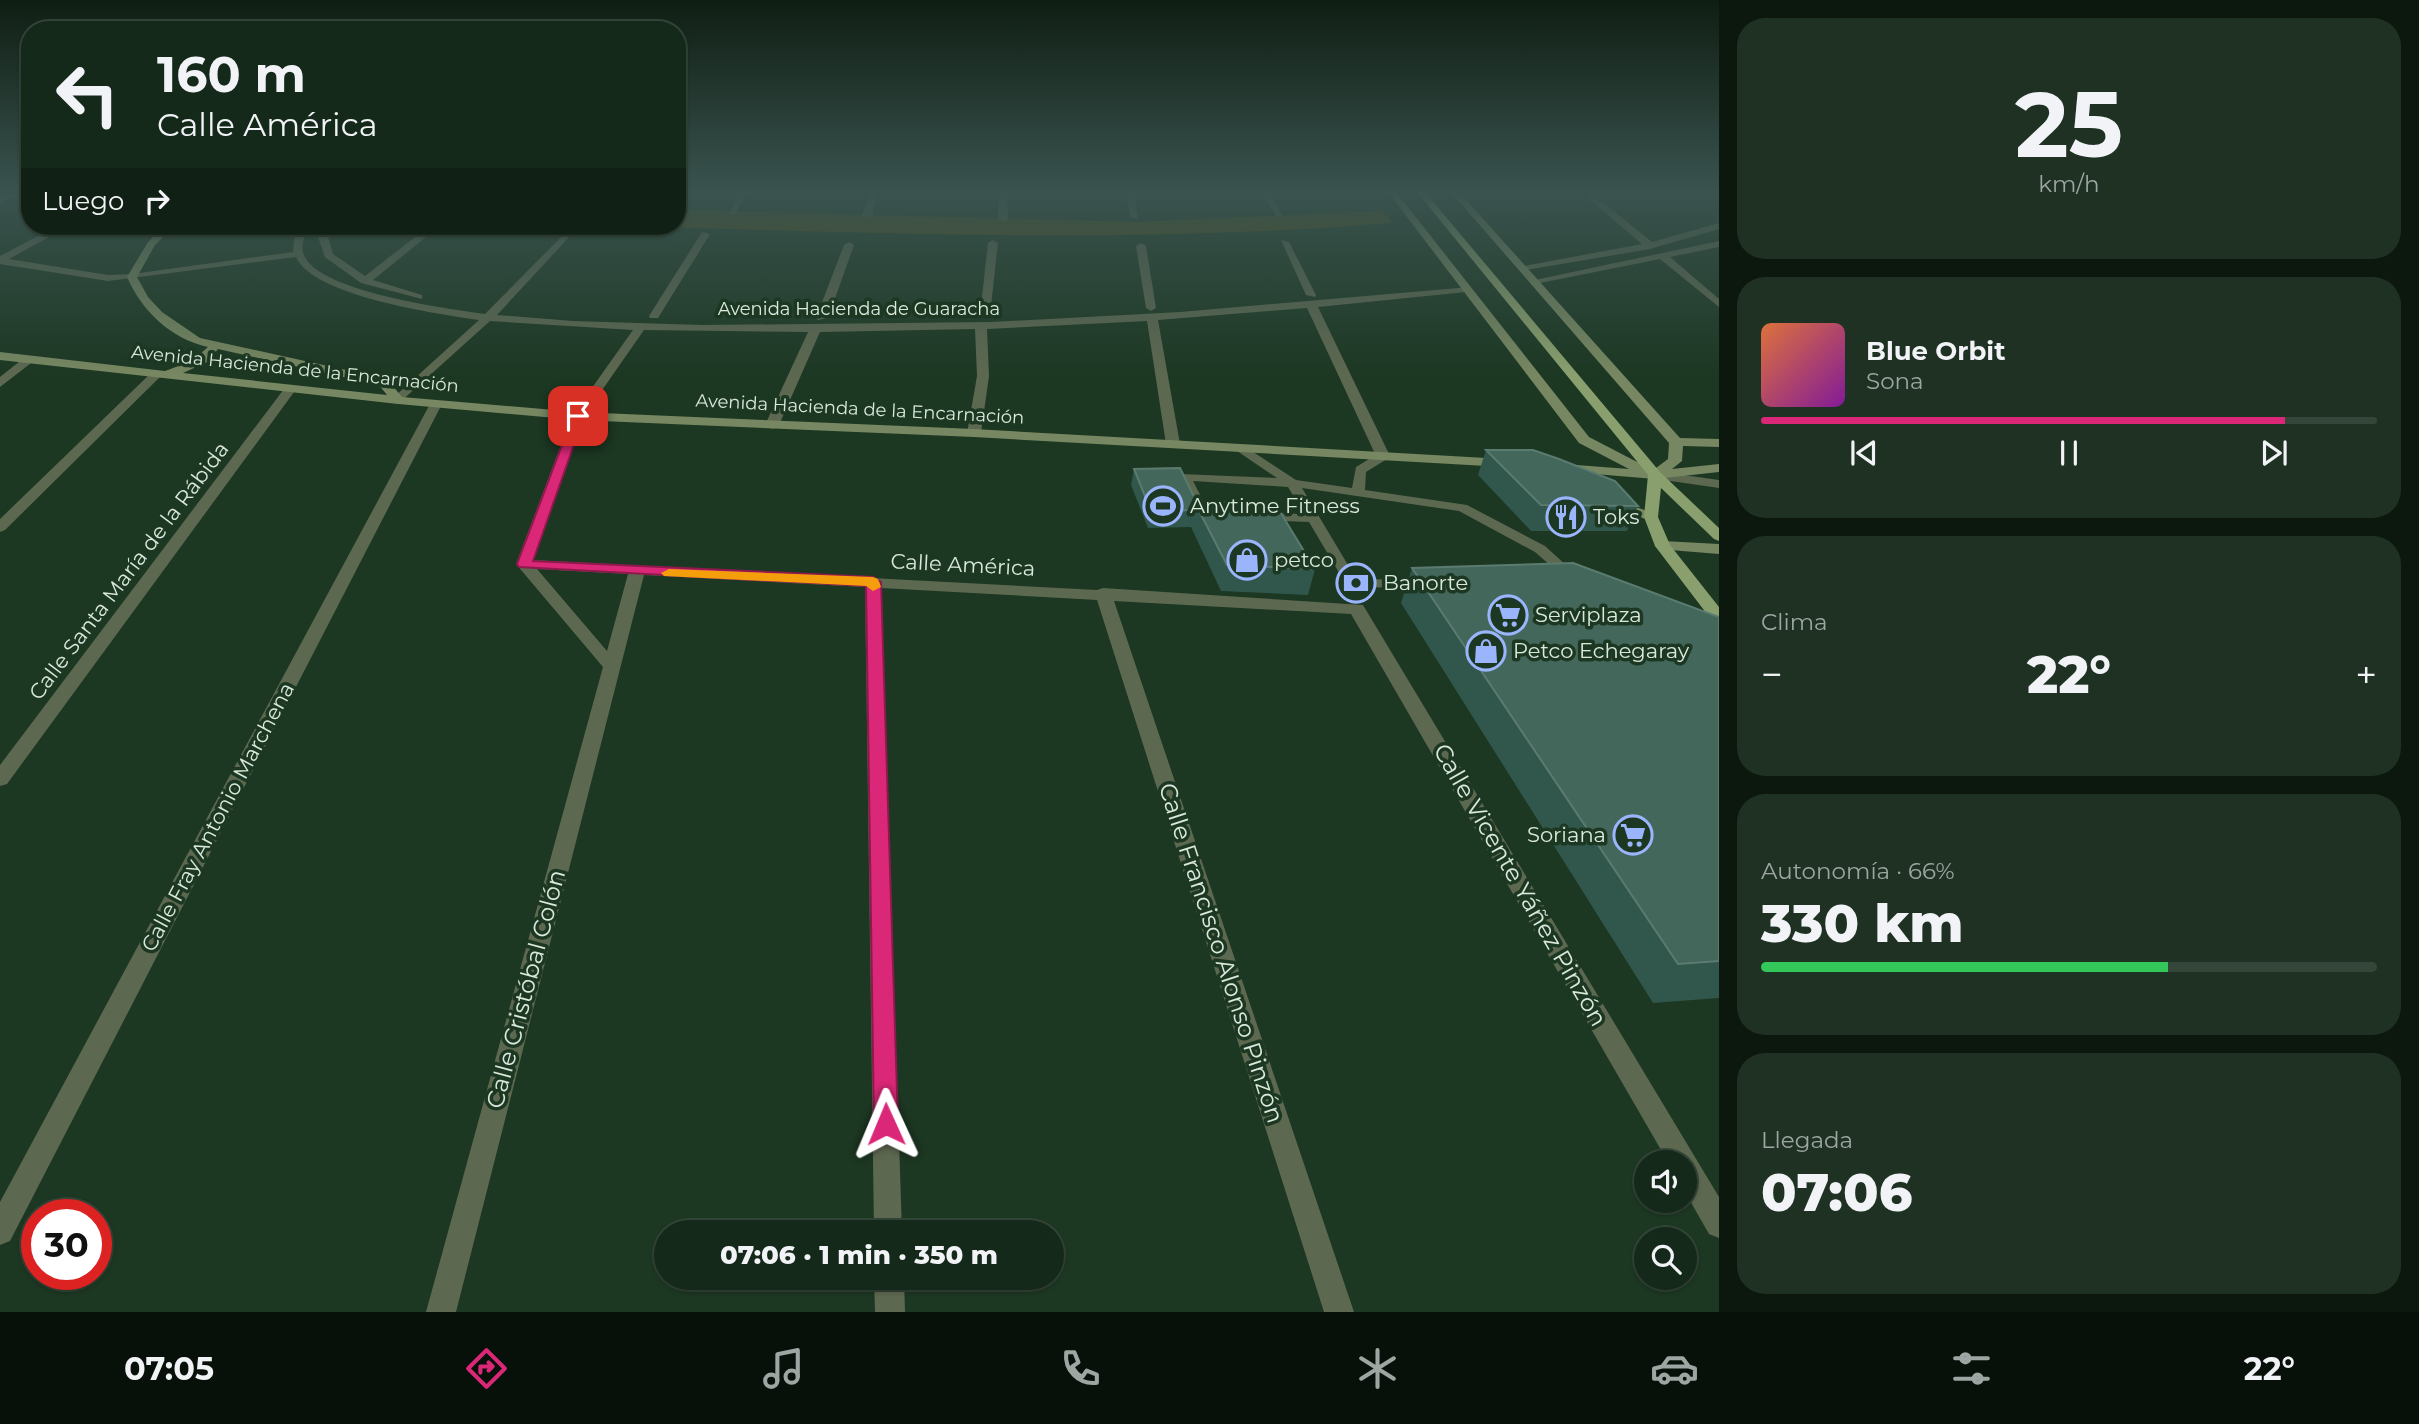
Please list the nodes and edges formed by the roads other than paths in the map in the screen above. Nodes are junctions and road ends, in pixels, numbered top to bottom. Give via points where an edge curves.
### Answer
1 (146, 253) edge
2 (328, 253) edge
3 (400, 253) edge
4 (549, 253) edge
5 (693, 253) edge
6 (846, 253) edge
7 (992, 253) edge
8 (1142, 253) edge
9 (1289, 253) edge
10 (1439, 253) edge
11 (1472, 253) edge
12 (1510, 253) edge
13 (1610, 253) edge
14 (1680, 253) edge
15 (297, 254) joint
16 (1664, 257) junction
17 (0, 261) edge
18 (1524, 269) junction
19 (132, 277) junction
20 (1458, 278) junction
21 (365, 281) junction
22 (1535, 281) junction
23 (1466, 289) junction
24 (1254, 299) junction
25 (1312, 301) junction
26 (1719, 304) edge
27 (1267, 310) junction
28 (1152, 313) junction
29 (491, 315) junction
30 (654, 316) junction
31 (822, 318) junction
32 (983, 321) junction
33 (858, 323) junction
34 (641, 326) junction
35 (815, 330) junction
36 (196, 341) junction
37 (215, 344) junction
38 (0, 356) edge
39 (29, 359) junction
40 (149, 374) junction
41 (0, 383) edge
42 (291, 388) junction
43 (398, 401) junction
44 (436, 404) junction
45 (578, 416) junction
46 (772, 425) junction
47 (974, 433) junction
48 (1676, 442) junction
49 (1719, 443) edge
50 (1173, 444) junction
51 (1241, 448) junction
52 (1383, 456) junction
53 (1520, 466) edge
54 (1719, 468) edge
55 (1655, 475) junction
56 (1554, 476) edge
57 (1292, 483) junction
58 (1719, 484) edge
59 (1358, 492) junction
60 (1600, 498) edge
61 (1217, 516) edge
62 (1244, 517) edge
63 (1651, 517) junction
64 (1311, 518) junction
65 (0, 527) edge
66 (1719, 536) edge
67 (1663, 546) junction
68 (1719, 549) edge
69 (524, 564) junction
70 (637, 572) junction
71 (873, 582) junction
72 (1438, 585) edge
73 (1559, 587) edge
74 (1103, 593) junction
75 (1689, 608) edge
76 (1357, 609) joint
77 (1717, 615) edge
78 (612, 667) junction
79 (0, 779) edge
80 (1676, 1150) edge
81 (1697, 1186) edge
82 (888, 1220) edge
83 (1719, 1224) edge
84 (0, 1231) edge
85 (889, 1290) edge
86 (441, 1312) edge
87 (890, 1312) edge
88 (1339, 1312) edge

1 - 19 main road
2 - 21 street, Avenida Hacienda de Guaracha
3 - 21 street
4 - 29 street
5 - 30 street
6 - 31 street
7 - 32 street
8 - 28 street
9 - 25 street
10 - 20 main road
11 - 55 main road
12 - 18 main road
13 - 18 street
14 - 16 street
15 - 19 street
15 - 29 street, Avenida Hacienda de Guaracha via 310,270 341,286 430,311
16 - 22 street
16 - 26 street
17 - 19 street via 108,278
18 - 22 main road
19 - 36 main road via 141,298 155,313
20 - 23 main road
20 - 25 street, Avenida Hacienda de Guaracha
21 - 29 street, Avenida Hacienda de Guaracha
22 - 48 main road
23 - 25 street, Avenida Hacienda de Guaracha
23 - 55 main road via 1584,440
24 - 25 street, Avenida Hacienda de Guaracha
24 - 27 street
24 - 28 street, Avenida Hacienda de Guaracha
25 - 27 street, Avenida Hacienda de Guaracha
25 - 52 street
27 - 28 street, Avenida Hacienda de Guaracha
28 - 32 street, Avenida Hacienda de Guaracha
28 - 50 street
29 - 30 street, Avenida Hacienda de Guaracha
29 - 34 street, Avenida Hacienda de Guaracha
29 - 43 street
30 - 31 street, Avenida Hacienda de Guaracha
31 - 33 street, Avenida Hacienda de Guaracha
32 - 33 street, Avenida Hacienda de Guaracha
32 - 47 street via 983,376
33 - 35 street, Avenida Hacienda de Guaracha
34 - 35 street, Avenida Hacienda de Guaracha
34 - 45 street
35 - 46 street
36 - 37 main road
36 - 40 main road via 190,356
37 - 40 main road via 194,364
37 - 43 main road via 383,382
38 - 39 main road, Avenida Hacienda de la Encarnación
39 - 40 main road, Avenida Hacienda de la Encarnación
39 - 41 street
40 - 42 main road, Avenida Hacienda de la Encarnación
40 - 65 street
42 - 43 main road, Avenida Hacienda de la Encarnación
42 - 79 street, Calle Santa María de la Rábida
43 - 44 main road, Avenida Hacienda de la Encarnación
44 - 45 main road, Avenida Hacienda de la Encarnación
44 - 84 street, Calle Fray Antonio Marchena
45 - 46 main road, Avenida Hacienda de la Encarnación
45 - 69 street
46 - 47 main road, Avenida Hacienda de la Encarnación
47 - 50 main road, Avenida Hacienda de la Encarnación
48 - 49 main road
48 - 55 main road via 1675,461
50 - 51 main road, Avenida Hacienda de la Encarnación
51 - 52 main road, Avenida Hacienda de la Encarnación
51 - 57 lane
52 - 53 main road, Avenida Hacienda de la Encarnación
52 - 59 lane via 1360,470
54 - 55 main road
55 - 56 main road
55 - 58 street
55 - 63 main road
55 - 66 main road
57 - 59 lane
57 - 61 lane via 1184,477 1204,516
57 - 64 lane
59 - 73 lane via 1436,501 1480,515 1540,550 1585,588
60 - 63 main road
62 - 64 lane
63 - 67 main road
64 - 72 lane via 1346,573 1367,583
67 - 68 main road
67 - 77 main road
69 - 70 street, Calle América
69 - 78 street
70 - 71 street, Calle América
70 - 78 street, Calle Cristóbal Colón
71 - 74 street, Calle América
71 - 82 street
74 - 76 street, Calle América
74 - 88 street, Calle Francisco Alonso Pinzón
75 - 77 lane
76 - 80 street, Calle Vicente Yáñez Pinzón
78 - 86 street, Calle Cristóbal Colón
81 - 83 street, Calle Vicente Yáñez Pinzón
85 - 87 street

